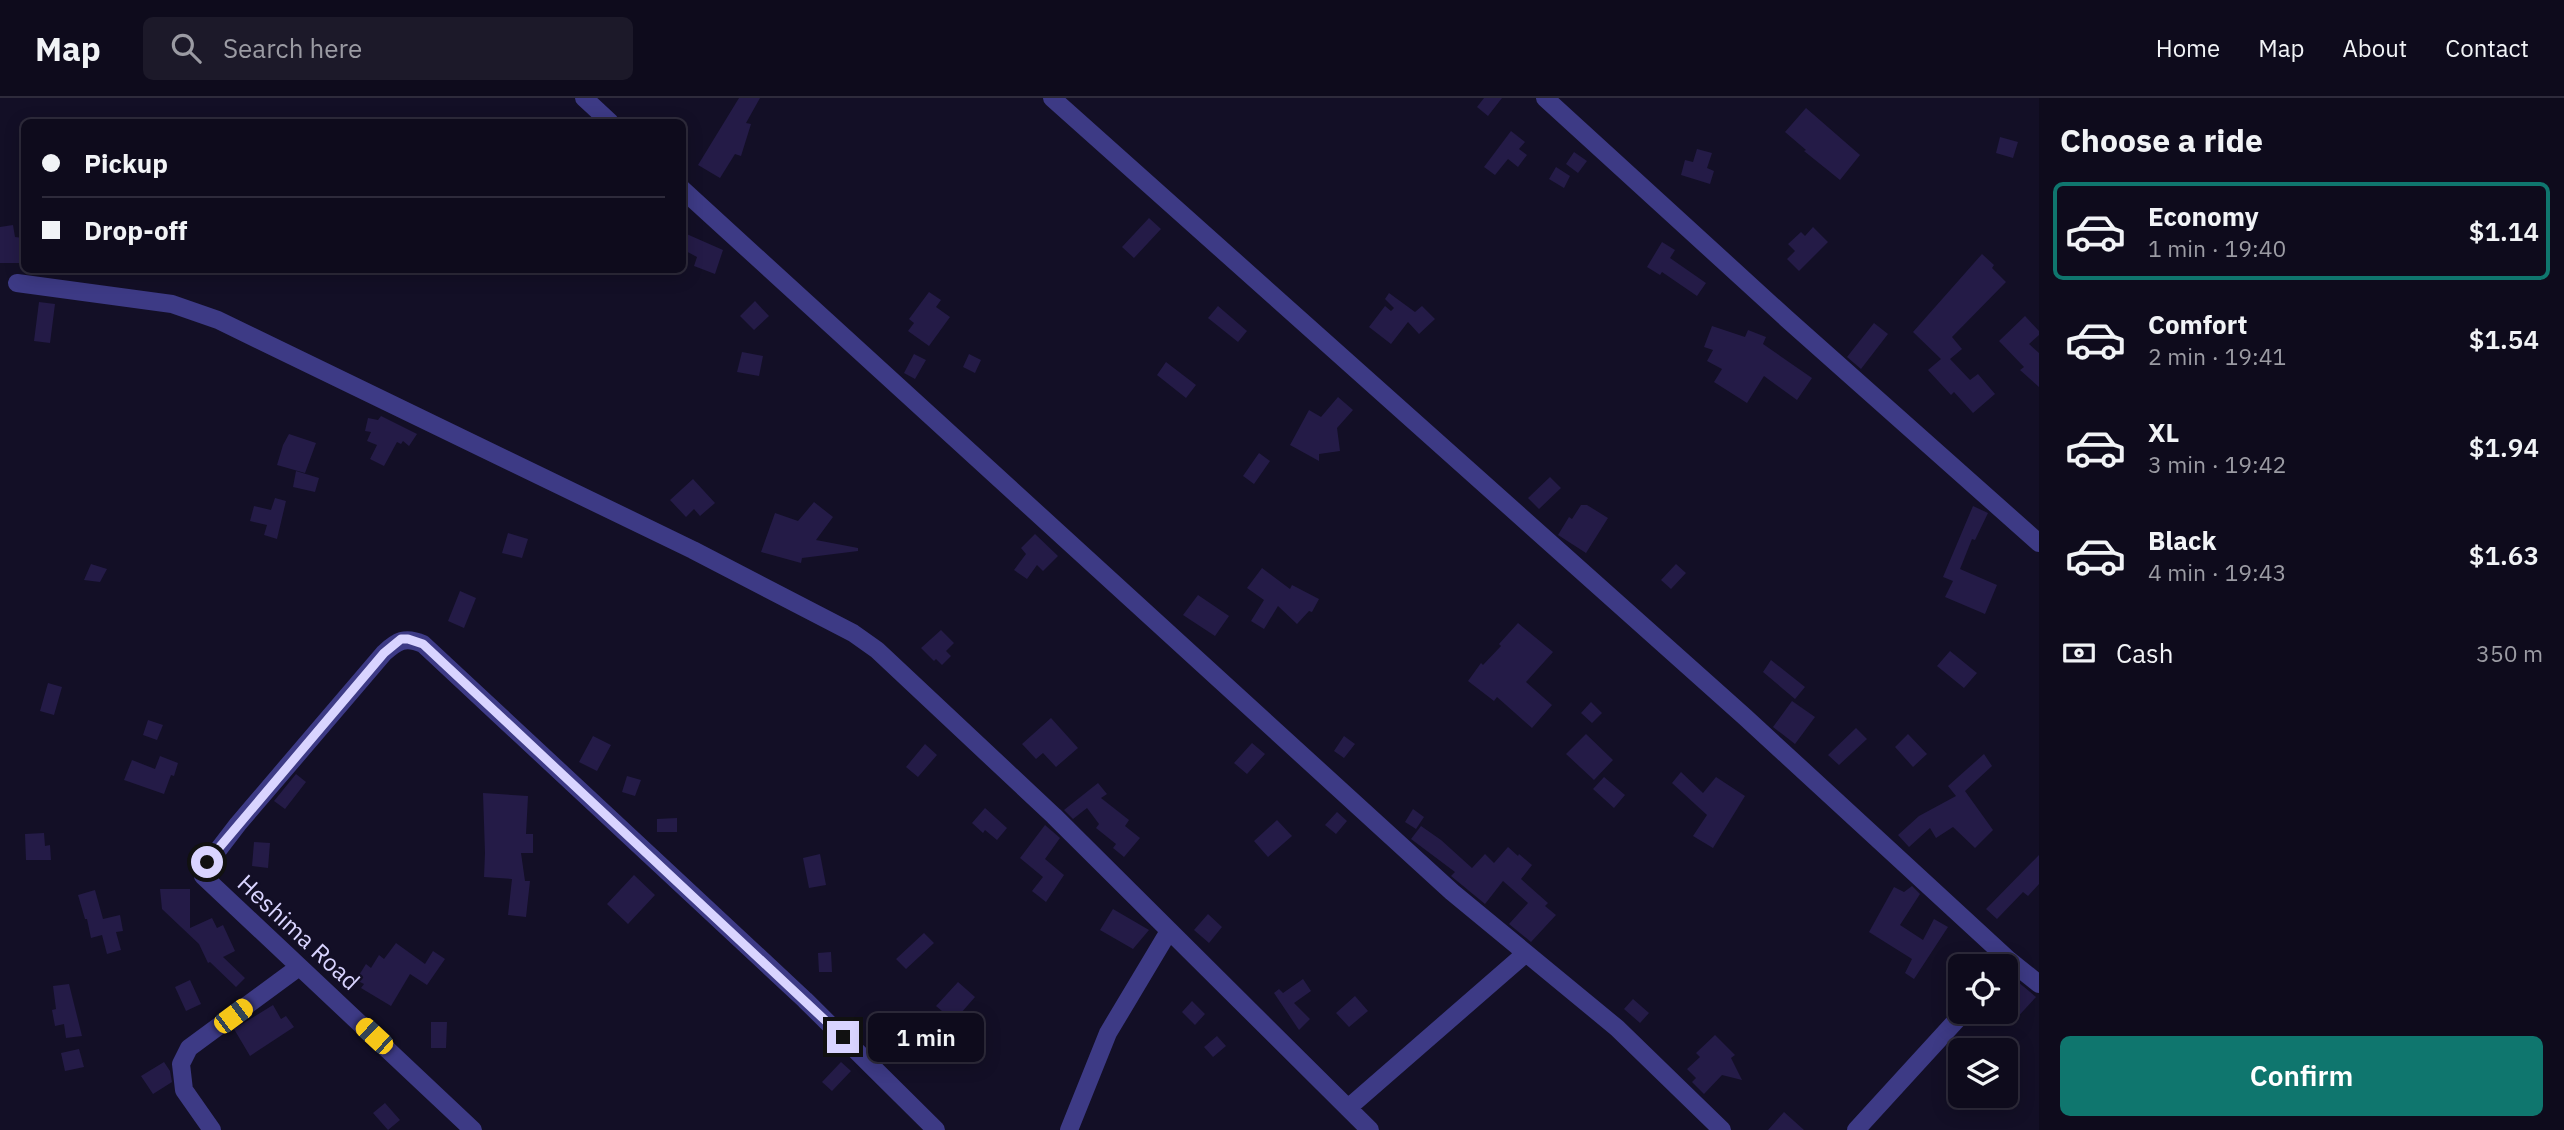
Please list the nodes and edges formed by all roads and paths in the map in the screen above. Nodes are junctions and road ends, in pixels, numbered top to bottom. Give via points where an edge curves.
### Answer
1 (584, 98) edge
2 (1052, 98) edge
3 (1545, 98) edge
4 (607, 119) edge
5 (686, 193) edge
6 (17, 283) dead end
7 (2039, 543) edge
8 (1169, 931) junction
9 (1526, 953) junction
10 (1996, 954) edge
11 (299, 967) junction
12 (2018, 971) edge
13 (2039, 984) edge
14 (1953, 1024) edge
15 (1348, 1108) junction
16 (212, 1130) edge
17 (473, 1130) edge
18 (936, 1130) edge
19 (1069, 1130) edge
20 (1370, 1130) edge
21 (1722, 1130) edge
22 (1856, 1130) edge

1 - 4 street
2 - 10 street via 1745,717
3 - 7 street
5 - 9 street via 1442,883
6 - 8 street via 172,304 218,320 693,550 853,633 877,650 1054,816
8 - 15 street
8 - 19 street via 1108,1033
9 - 15 street
9 - 21 street via 1617,1028
11 - 16 street via 189,1048 181,1063 184,1090
11 - 17 street, Heshima Road
11 - 18 street, Heshima Road via 202,871 384,653 401,639 415,640 805,1000
12 - 13 street
14 - 22 street
15 - 20 street

